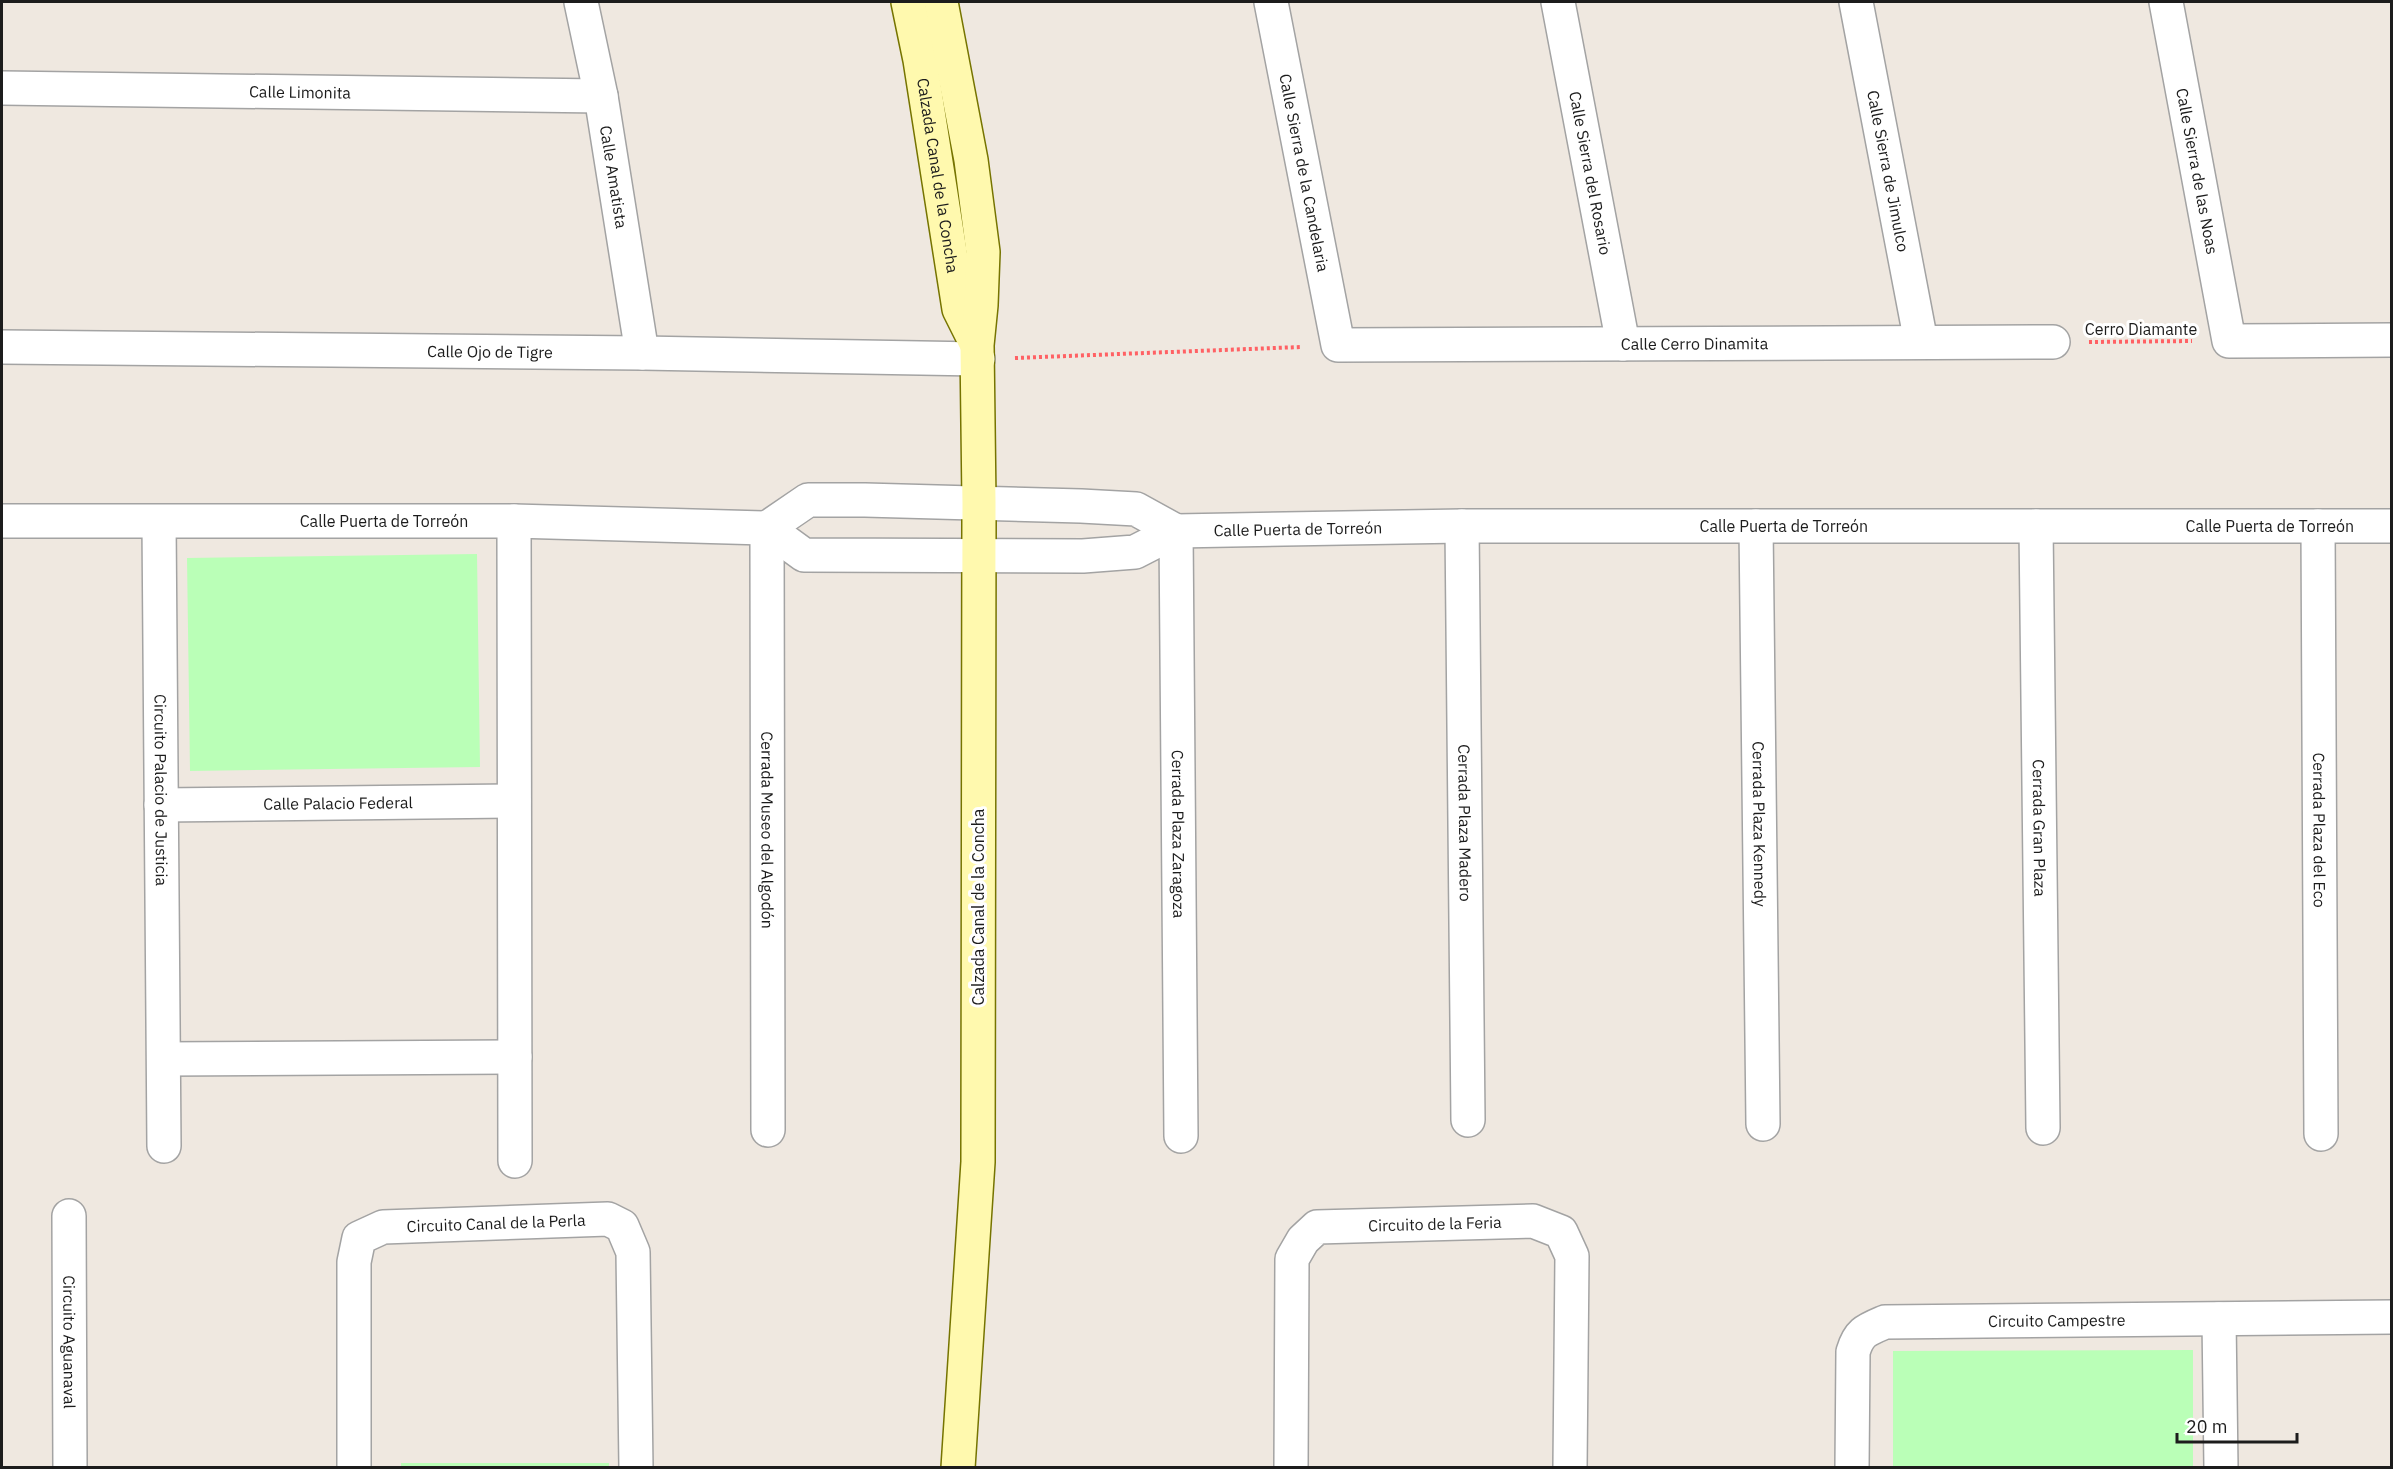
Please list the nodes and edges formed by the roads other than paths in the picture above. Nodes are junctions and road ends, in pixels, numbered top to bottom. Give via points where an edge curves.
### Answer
1 (581, 2) edge
2 (908, 2) edge
3 (941, 2) edge
4 (1271, 2) edge
5 (1558, 2) edge
6 (1856, 2) edge
7 (2166, 2) edge
8 (2, 88) edge
9 (601, 96) junction
10 (2391, 340) edge
11 (1921, 342) junction
12 (2053, 342) road end
13 (1623, 344) junction
14 (1338, 345) joint
15 (2, 347) edge
16 (977, 352) junction
17 (642, 353) junction
18 (979, 502) junction
19 (2, 521) edge
20 (514, 521) junction
21 (159, 522) junction
22 (1462, 526) junction
23 (1756, 526) junction
24 (2036, 526) junction
25 (2318, 526) junction
26 (2391, 526) edge
27 (767, 528) junction
28 (1176, 531) junction
29 (978, 555) junction
30 (514, 801) junction
31 (161, 805) junction
32 (514, 1058) junction
33 (164, 1059) junction
34 (1468, 1120) dead end
35 (1763, 1124) dead end
36 (2043, 1128) dead end
37 (768, 1130) dead end
38 (2321, 1134) dead end
39 (1181, 1136) dead end
40 (164, 1146) dead end
41 (515, 1161) dead end
42 (69, 1216) dead end
43 (2391, 1317) edge
44 (2219, 1319) junction
45 (70, 1467) edge
46 (354, 1467) edge
47 (636, 1467) edge
48 (958, 1467) edge
49 (1291, 1467) edge
50 (1570, 1467) edge
51 (1852, 1467) edge
52 (2221, 1467) edge

1 - 9 street, Calle Amatista
2 - 16 street, Calzada Canal de la Concha via 959,309
3 - 16 street, Calzada Canal de la Concha via 971,160 983,252
4 - 14 street, Calle Sierra de la Candelaria
5 - 13 street, Calle Sierra del Rosario
6 - 11 street, Calle Sierra de Jimulco
7 - 10 street, Calle Sierra de las Noas via 2229,341
8 - 9 street, Calle Limonita
9 - 17 street, Calle Amatista
11 - 12 street, Calle Cerro Dinamita
11 - 13 street, Calle Cerro Dinamita
13 - 14 street, Calle Cerro Dinamita
15 - 17 street, Calle Ojo de Tigre
16 - 17 street, Calle Ojo de Tigre
16 - 18 street, Calzada Canal de la Concha
18 - 27 street, Calle Puerta de Torreón via 808,500
18 - 28 street, Calle Puerta de Torreón via 1136,509
18 - 29 street, Calzada Canal de la Concha
19 - 21 street, Calle Puerta de Torreón
20 - 21 street, Calle Puerta de Torreón
20 - 27 street, Calle Puerta de Torreón
20 - 30 street
21 - 31 street, Circuito Palacio de Justicia
22 - 23 street, Calle Puerta de Torreón
22 - 28 street, Calle Puerta de Torreón
22 - 34 street, Cerrada Plaza Madero
23 - 24 street, Calle Puerta de Torreón
23 - 35 street, Cerrada Plaza Kennedy
24 - 25 street, Calle Puerta de Torreón
24 - 36 street, Cerrada Gran Plaza
25 - 26 street, Calle Puerta de Torreón
25 - 38 street, Cerrada Plaza del Eco
27 - 29 street, Calle Puerta de Torreón via 804,555
27 - 37 street, Cerrada Museo del Algodón
28 - 29 street, Calle Puerta de Torreón via 1135,552 1083,556
28 - 39 street, Cerrada Plaza Zaragoza
29 - 48 street, Calzada Canal de la Concha via 978,1162
30 - 31 street, Calle Palacio Federal
30 - 32 street
31 - 33 street, Circuito Palacio de Justicia
32 - 33 street
32 - 41 street
33 - 40 street, Circuito Palacio de Justicia
42 - 45 street, Circuito Aguanaval
43 - 44 street, Circuito Campestre
44 - 51 street, Circuito Campestre via 1885,1323 1866,1330 1857,1338 1853,1352
44 - 52 street
46 - 47 street, Circuito Canal de la Perla via 354,1262 359,1238 383,1227 608,1219 622,1226 633,1252
49 - 50 street, Circuito de la Feria via 1292,1259 1303,1240 1317,1227 1533,1221 1561,1232 1572,1256

